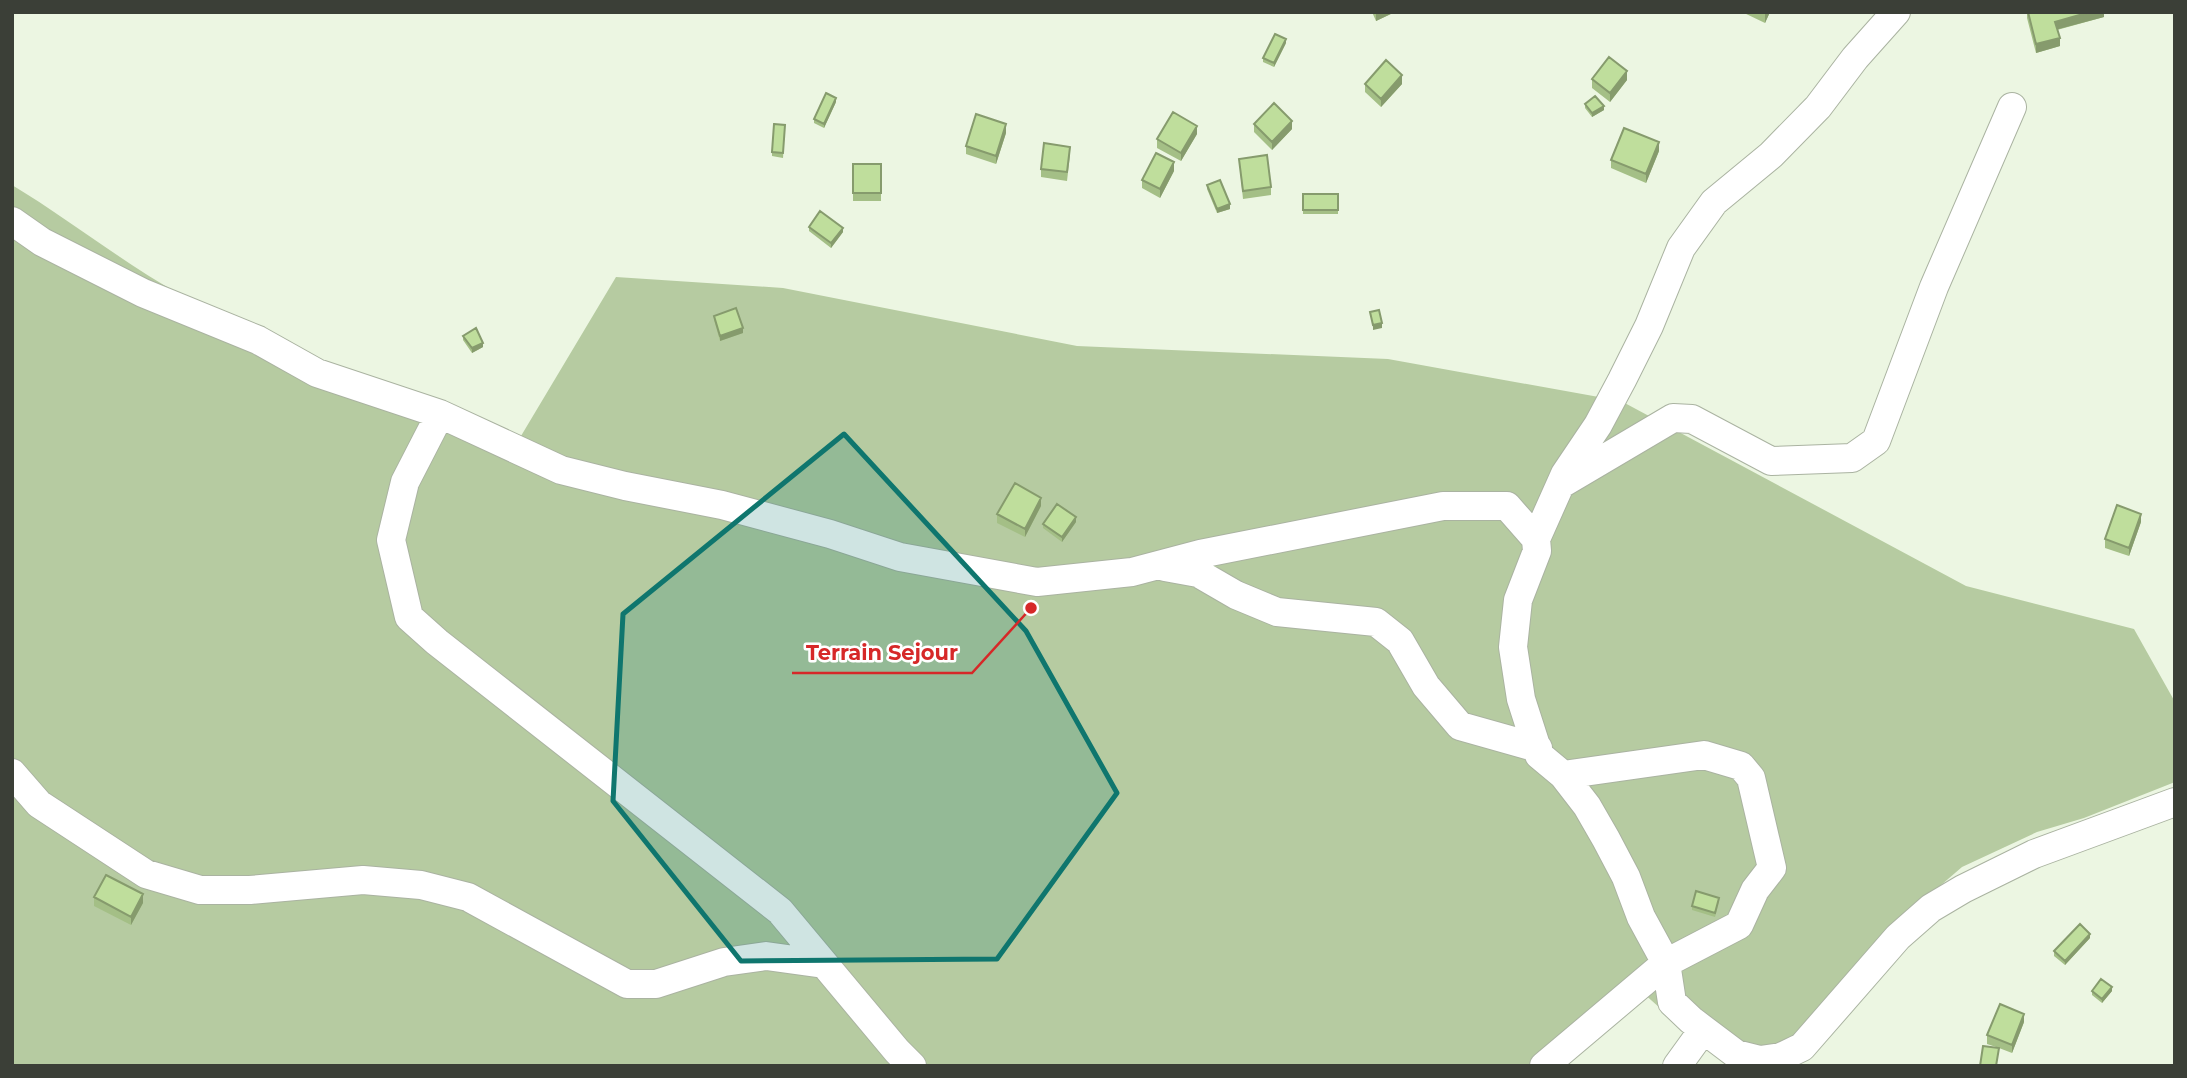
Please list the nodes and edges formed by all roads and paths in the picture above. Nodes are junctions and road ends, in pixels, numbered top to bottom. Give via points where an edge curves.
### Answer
1 (1896, 12) edge
2 (2012, 107) dead end
3 (12, 221) edge
4 (440, 414) junction
5 (1560, 485) junction
6 (1536, 539) junction
7 (1157, 565) junction
8 (1538, 748) junction
9 (12, 773) edge
10 (1563, 775) junction
11 (2175, 802) edge
12 (1666, 963) junction
13 (824, 964) junction
14 (1703, 1030) junction
15 (912, 1066) edge
16 (1544, 1066) edge
17 (1677, 1066) edge

1 - 5 street via 1772,156 1714,202 1681,248 1622,380
2 - 5 street via 1934,287 1876,441 1852,458 1771,461 1692,419 1673,418
3 - 4 street via 42,242 143,293 258,340 317,373
4 - 7 street via 561,470 722,505 900,557 1037,582
4 - 13 street via 405,482 391,540 409,617 780,911
5 - 6 street
6 - 7 street via 1507,506 1443,506
6 - 8 street via 1537,551 1518,600 1513,648 1521,699
7 - 8 street via 1198,573 1277,612 1377,622 1400,641 1426,686 1460,726
8 - 10 street via 1539,755
9 - 13 street via 39,804 146,874 200,890 363,880 421,885 468,897 627,984 656,984 724,962 766,956
10 - 12 street via 1606,839
10 - 12 street via 1704,755 1741,766 1751,778 1772,868 1755,890 1739,925
11 - 14 street via 2034,854 1931,908 1898,937 1801,1047 1781,1057 1760,1060 1736,1054
12 - 14 street via 1672,1002
12 - 16 street
13 - 15 street
14 - 17 street

